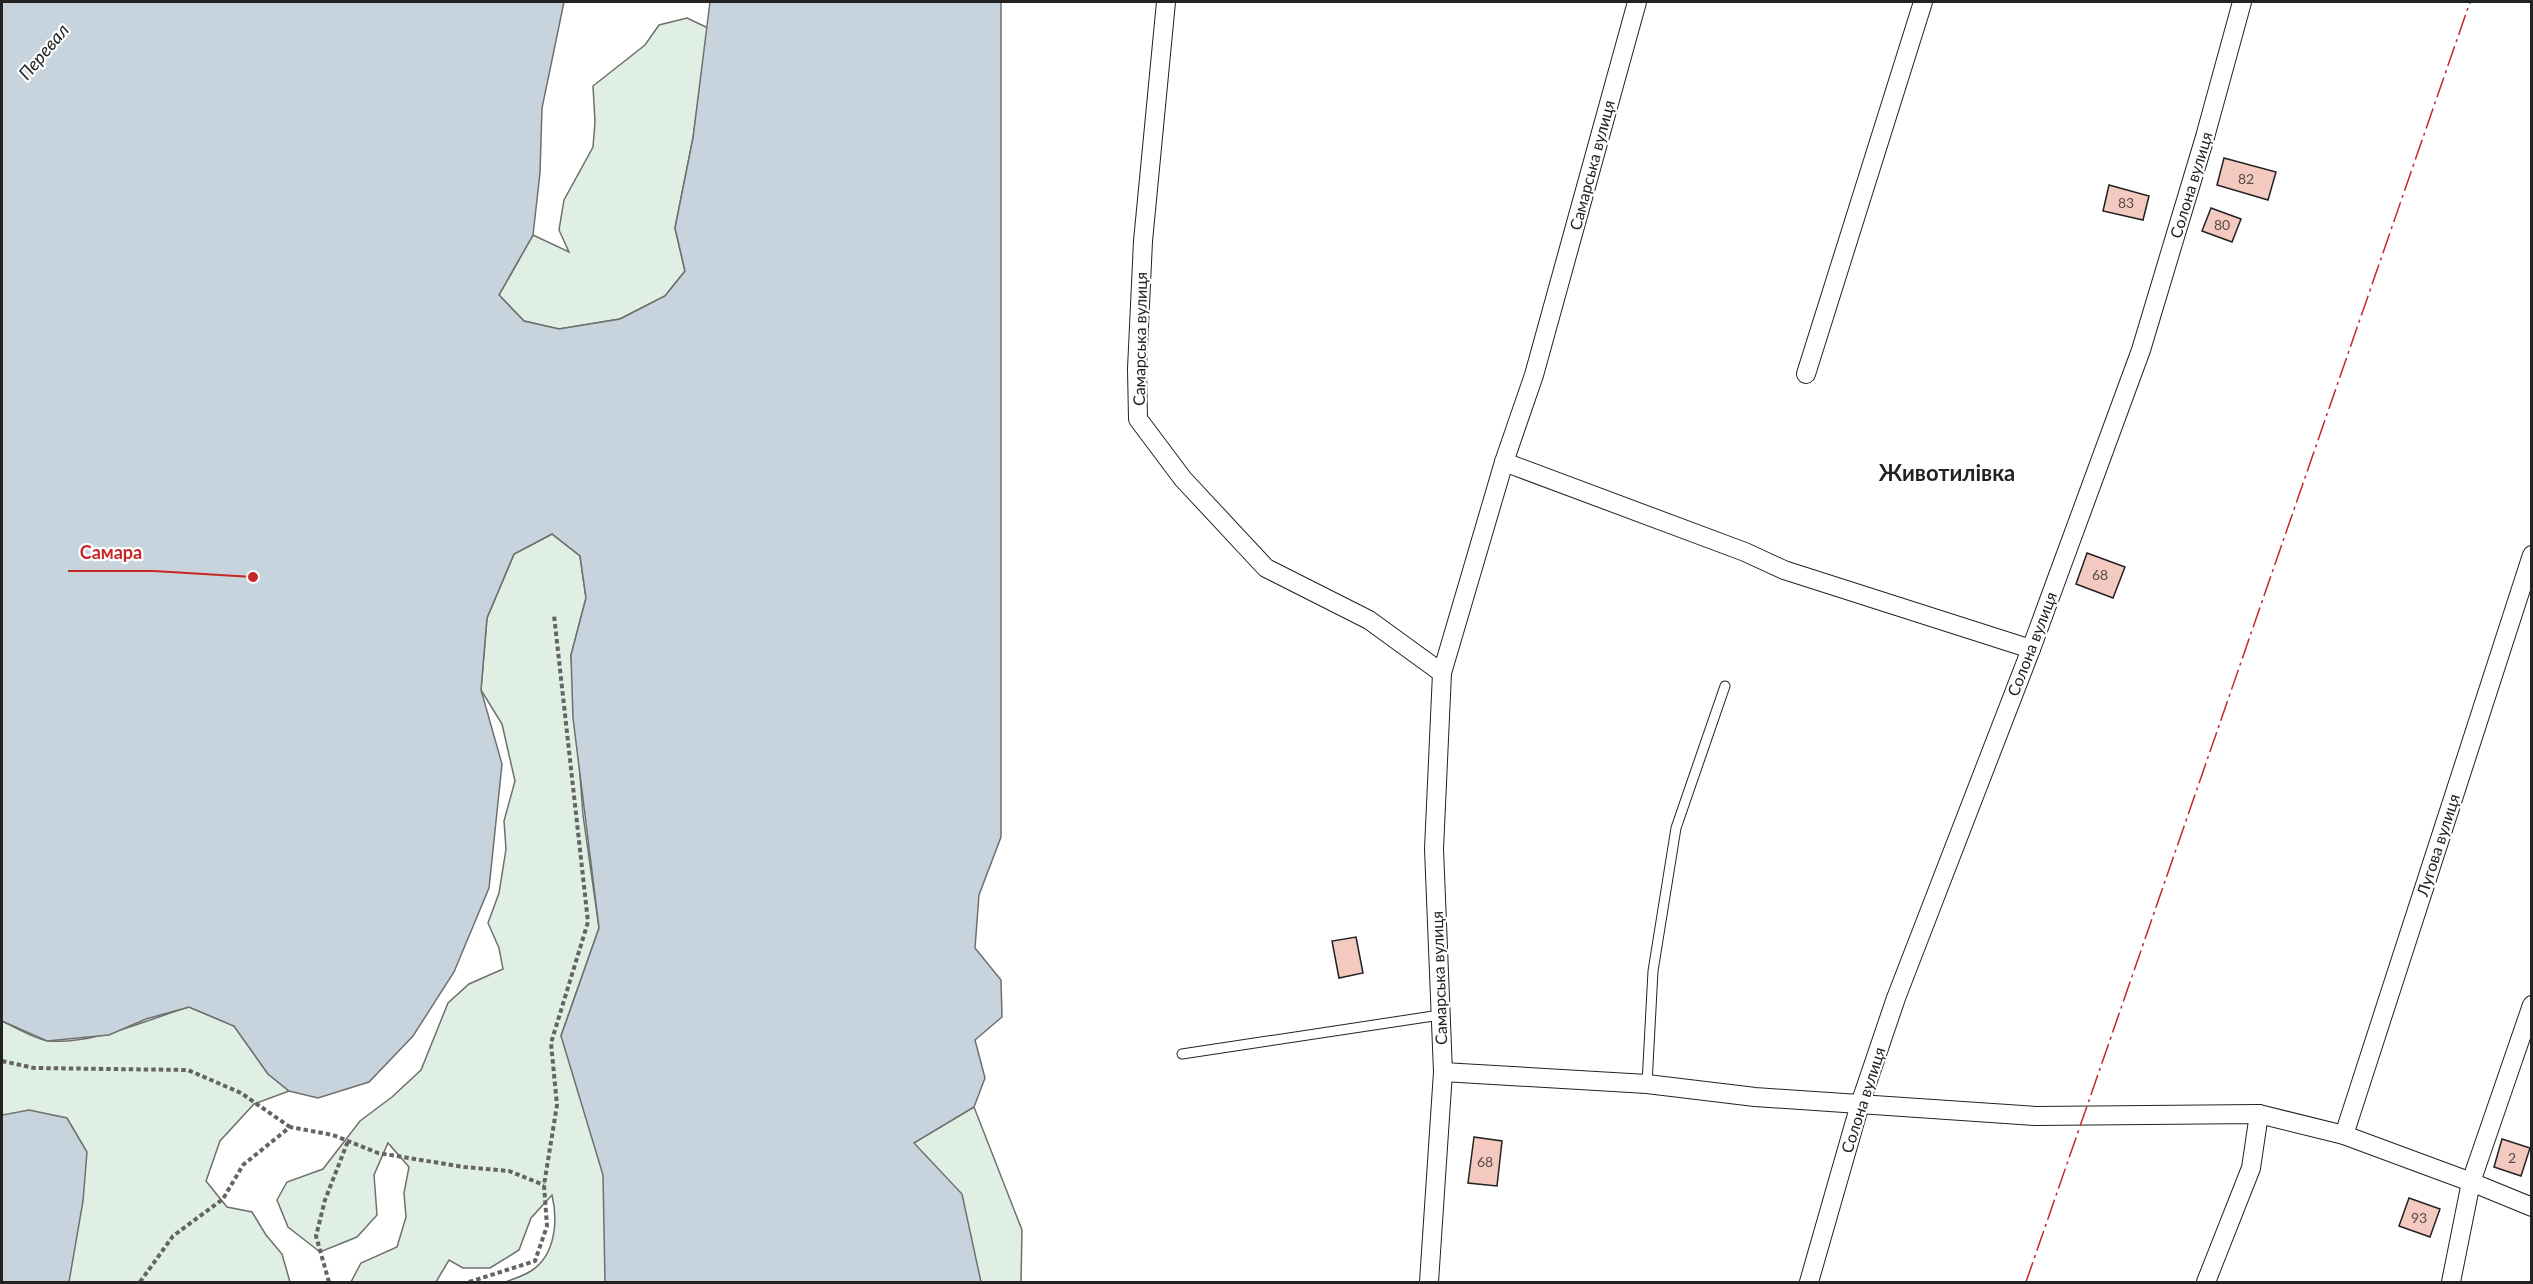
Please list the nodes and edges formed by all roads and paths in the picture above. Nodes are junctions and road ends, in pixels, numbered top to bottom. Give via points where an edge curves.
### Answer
1 (1166, 2) edge
2 (1637, 2) edge
3 (1923, 2) edge
4 (2242, 2) edge
5 (1806, 374) dead end
6 (1504, 462) junction
7 (2532, 555) edge
8 (554, 615) dead end
9 (2031, 649) junction
10 (1442, 673) junction
11 (1725, 686) dead end
12 (2532, 1005) edge
13 (1440, 1015) junction
14 (1182, 1054) dead end
15 (2, 1061) edge
16 (1443, 1072) junction
17 (1647, 1084) junction
18 (1860, 1104) junction
19 (2259, 1114) junction
20 (290, 1127) junction
21 (2344, 1135) junction
22 (348, 1141) junction
23 (2471, 1182) junction
24 (544, 1185) junction
25 (2532, 1207) edge
26 (140, 1282) edge
27 (329, 1282) edge
28 (469, 1282) edge
29 (1429, 1282) edge
30 (1809, 1282) edge
31 (2206, 1282) edge
32 (2451, 1282) edge

1 - 10 street, Самарська вулиця via 1143,241 1138,419 1183,479 1266,568 1369,620
2 - 6 street, Самарська вулиця via 1534,375
3 - 5 street
4 - 9 street, Солона вулиця via 2141,350
6 - 9 street via 1746,552 1784,570
6 - 10 street, Самарська вулиця
7 - 21 street, Лугова вулиця
8 - 24 path via 588,922 551,1043 557,1105
9 - 18 street, Солона вулиця via 1896,998
10 - 13 street, Самарська вулиця via 1434,849
11 - 17 lane via 1676,828 1653,971
12 - 23 street
13 - 14 lane
13 - 16 street, Самарська вулиця
15 - 20 path via 34,1068 188,1070 241,1092
16 - 17 street
16 - 29 street, Самарська вулиця
17 - 18 street
18 - 19 street via 2036,1116
18 - 30 street, Солона вулиця
19 - 21 street
19 - 31 street via 2251,1168
20 - 22 path
20 - 26 path via 243,1165 223,1199 173,1236
21 - 23 street
22 - 24 path via 378,1153 509,1171
22 - 27 path via 316,1236
23 - 25 street
23 - 32 street
24 - 28 path via 547,1226 535,1261

